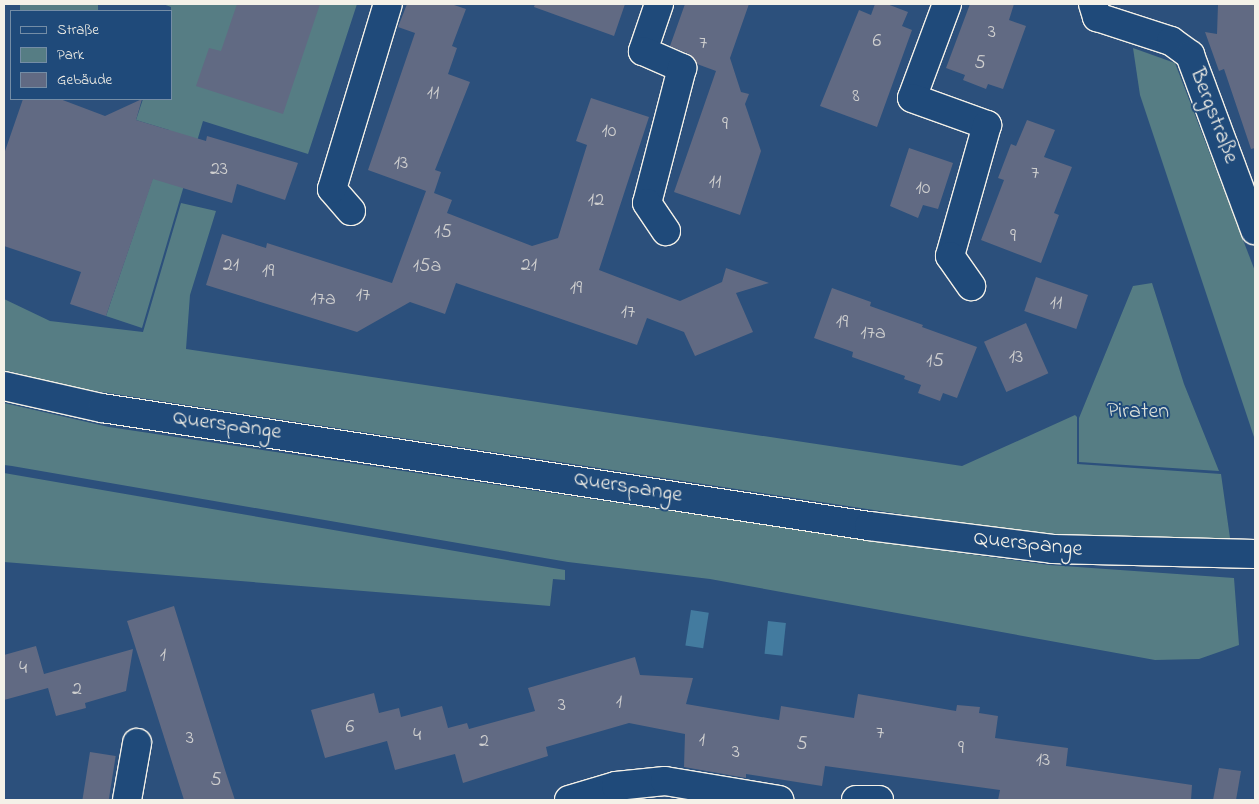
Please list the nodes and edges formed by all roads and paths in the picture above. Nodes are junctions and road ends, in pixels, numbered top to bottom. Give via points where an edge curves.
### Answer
1 (388, 4) edge
2 (659, 4) edge
3 (947, 4) edge
4 (1093, 4) edge
5 (351, 211) dead end
6 (1255, 230) edge
7 (666, 231) dead end
8 (971, 286) dead end
9 (4, 386) edge
10 (1255, 554) edge
11 (137, 743) dead end
12 (127, 800) edge
13 (570, 800) edge
14 (779, 800) edge
15 (856, 800) edge
16 (879, 800) edge

1 - 5 street via 332,189
2 - 7 street via 642,51 682,68 647,203
3 - 8 street via 912,98 987,126 950,256
4 - 6 street, Bergstraße via 1097,17 1171,41 1190,55
9 - 10 street, Querspange via 102,408 869,526 1052,549
11 - 12 street
13 - 14 street via 616,786 665,782
15 - 16 street

